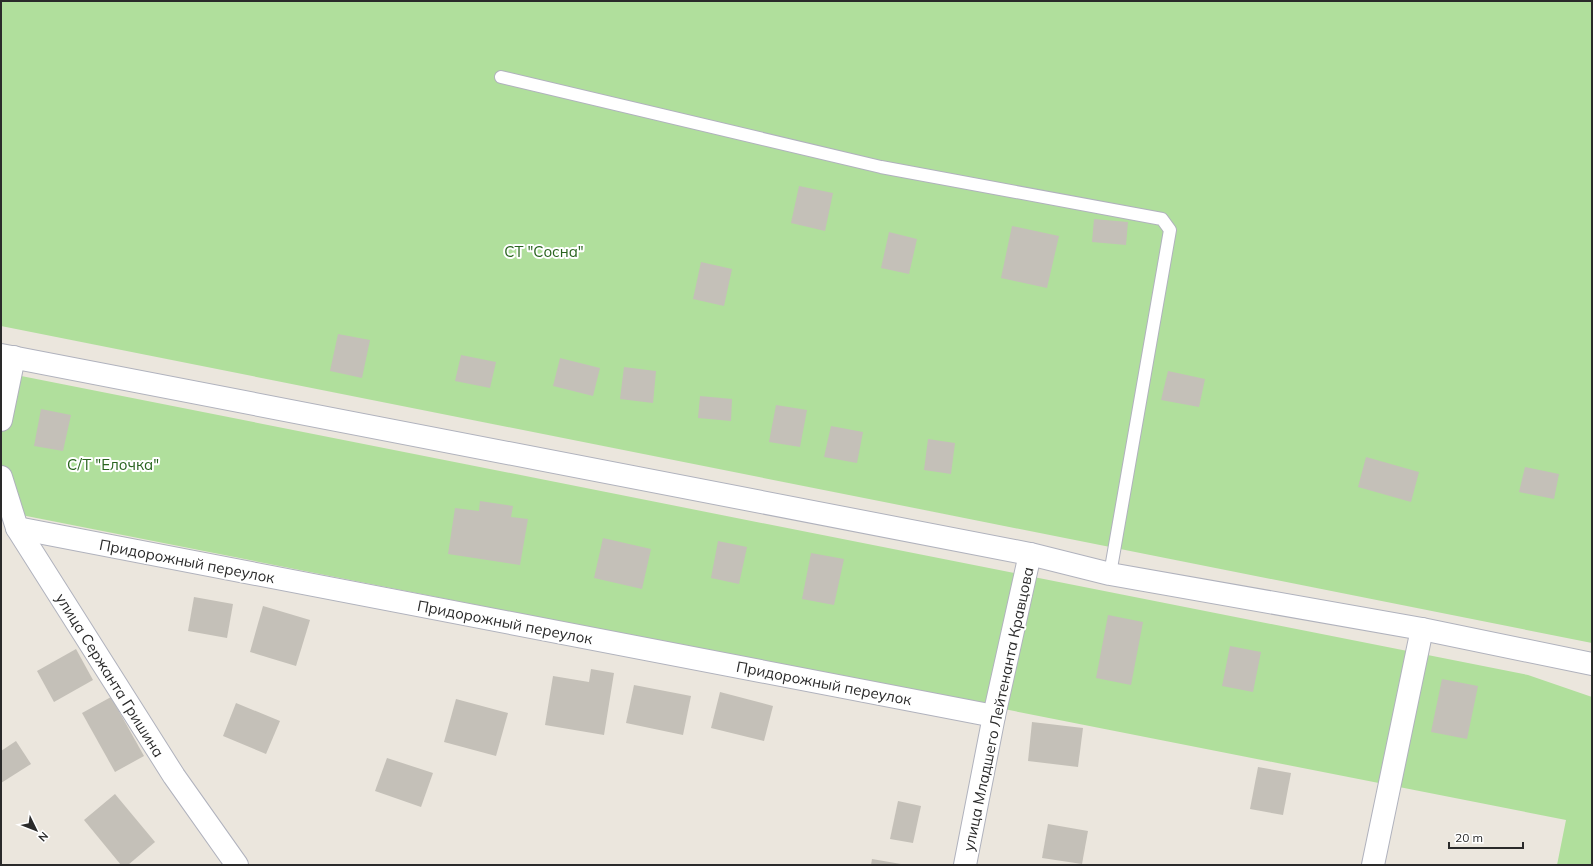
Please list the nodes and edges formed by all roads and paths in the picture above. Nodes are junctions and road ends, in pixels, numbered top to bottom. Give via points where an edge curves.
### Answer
1 (501, 77) dead end
2 (7, 356) edge
3 (1, 420) edge
4 (1, 477) edge
5 (16, 528) junction
6 (1030, 554) junction
7 (1110, 574) junction
8 (1422, 629) junction
9 (1592, 664) edge
10 (994, 716) junction
11 (237, 865) edge
12 (966, 865) edge
13 (1373, 865) edge

1 - 7 lane via 881,167 1162,218 1170,230
2 - 3 street
2 - 6 street
4 - 5 street, улица Сержанта Гришина
5 - 10 street, Придорожный переулок
5 - 11 street, улица Сержанта Гришина via 174,776
6 - 7 street
6 - 10 street, улица Младшего Лейтенанта Кравцова
7 - 8 street
8 - 9 street
8 - 13 street
10 - 12 street, улица Младшего Лейтенанта Кравцова

